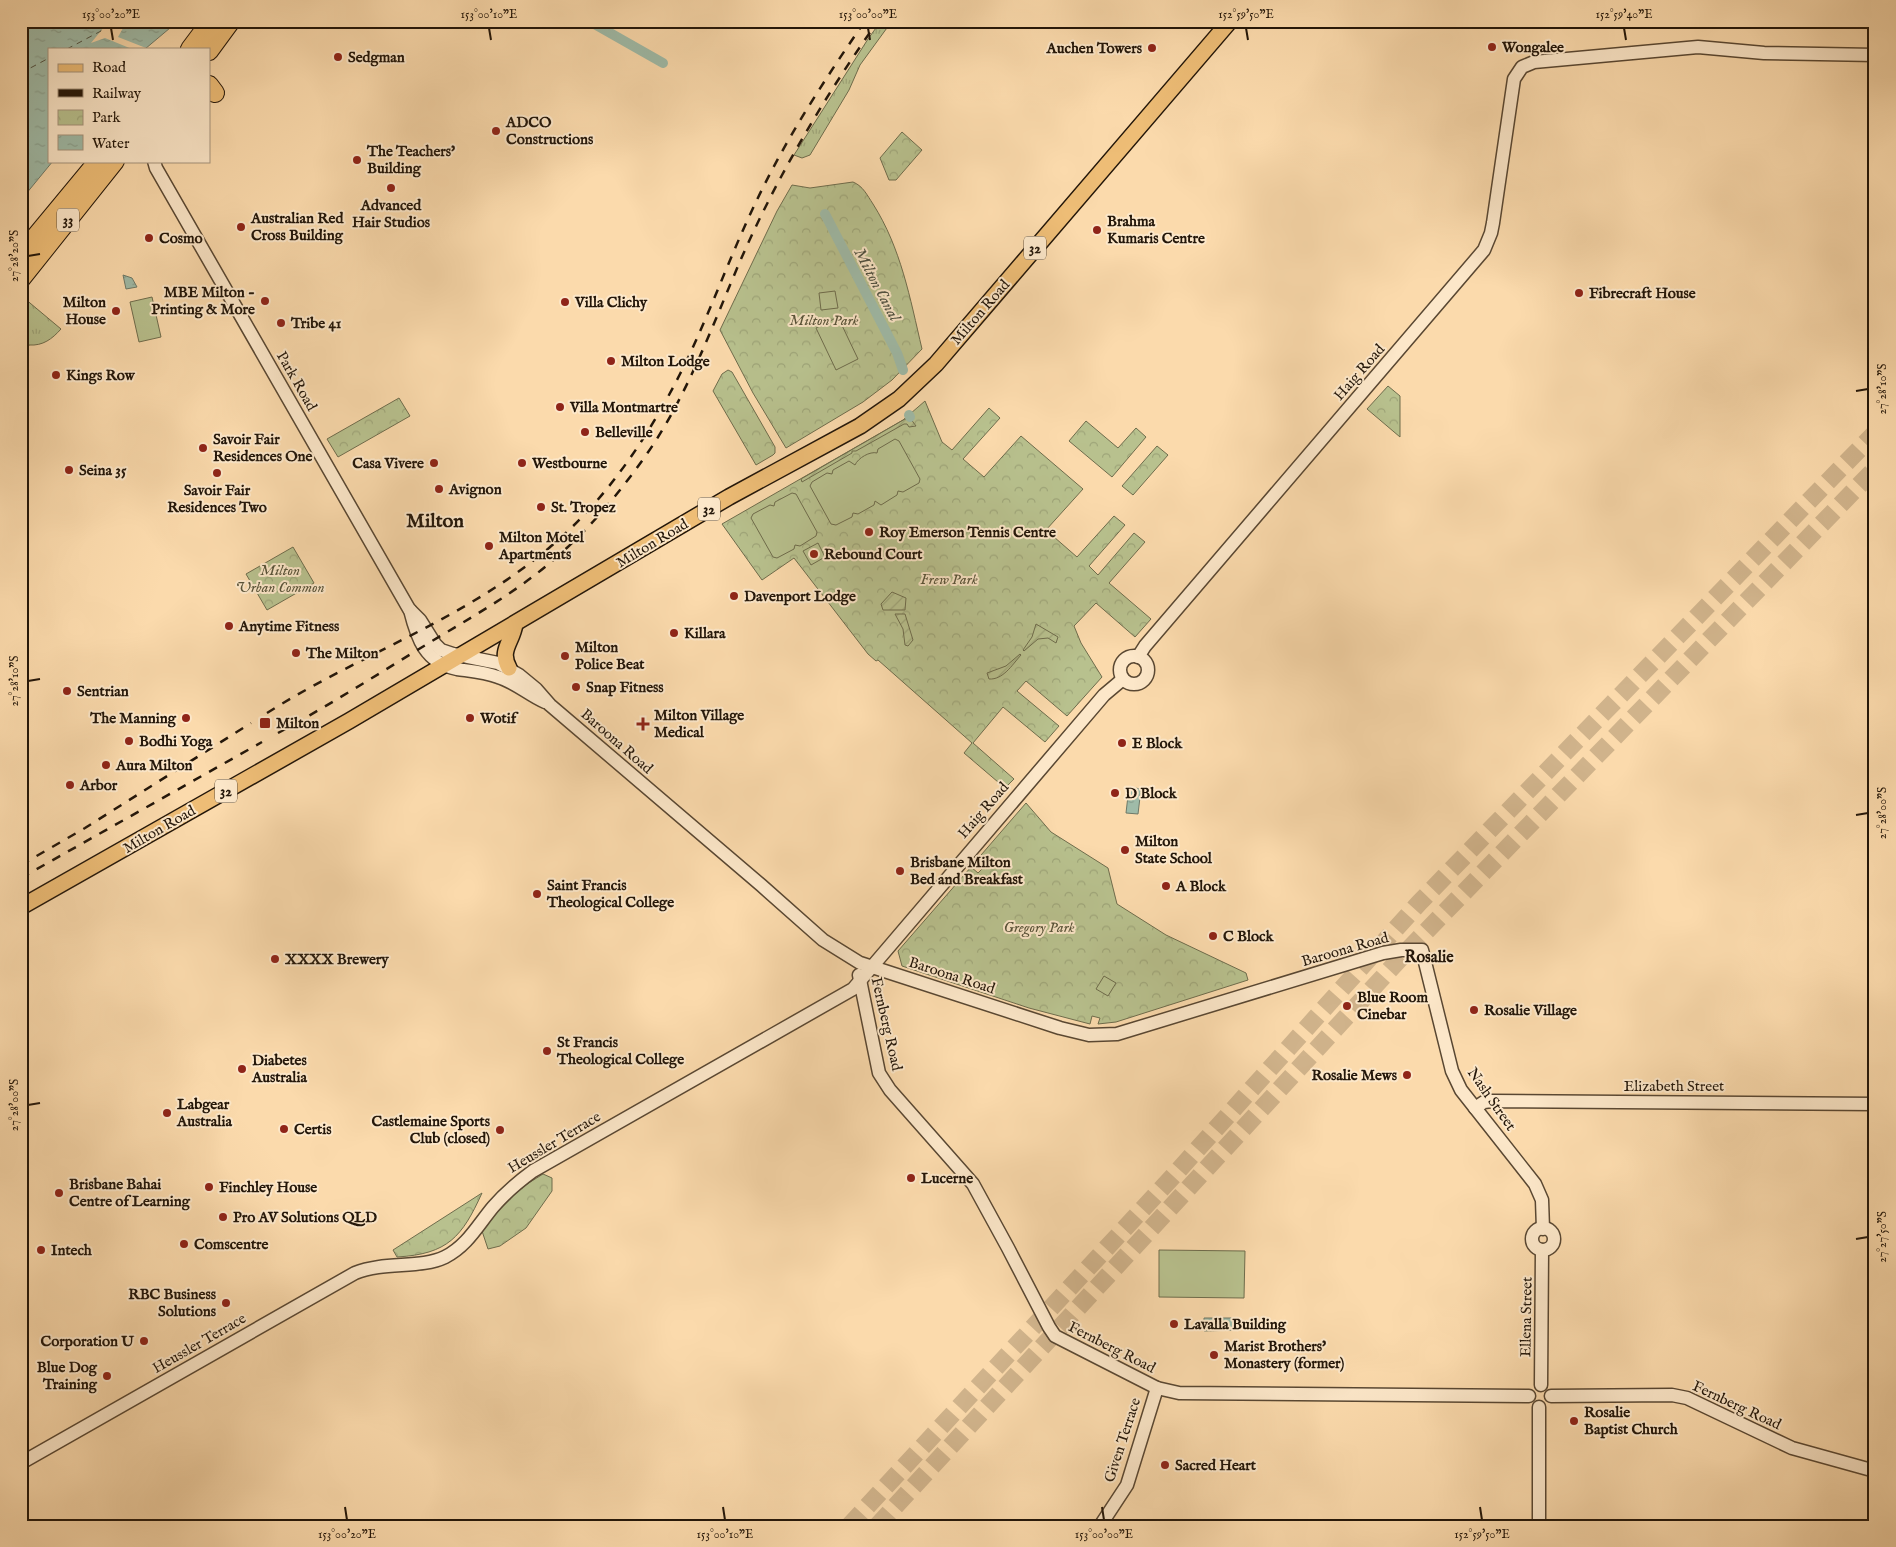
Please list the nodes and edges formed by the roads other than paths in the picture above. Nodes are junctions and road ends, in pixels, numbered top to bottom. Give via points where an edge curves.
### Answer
1 (211, 21) edge
2 (231, 21) edge
3 (1230, 21) edge
4 (191, 48) edge
5 (210, 50) edge
6 (1875, 55) edge
7 (97, 162) edge
8 (114, 162) edge
9 (153, 164) edge
10 (21, 254) edge
11 (21, 279) edge
12 (409, 609) junction
13 (515, 624) junction
14 (462, 656) junction
15 (1138, 657) junction
16 (444, 666) junction
17 (509, 668) junction
18 (1123, 679) junction
19 (550, 704) junction
20 (21, 907) edge
21 (1422, 950) joint
22 (853, 960) junction
23 (871, 966) junction
24 (860, 980) junction
25 (1875, 1104) edge
26 (1475, 1108) junction
27 (1543, 1228) joint
28 (1541, 1385) junction
29 (1156, 1388) junction
30 (1529, 1396) junction
31 (1551, 1396) junction
32 (1539, 1407) junction
33 (21, 1463) edge
34 (1875, 1471) edge
35 (1100, 1526) edge
36 (1539, 1526) edge

1 - 4 highway
2 - 5 highway
3 - 13 main road, Milton Road / 32 via 936,364 907,392 860,426 729,497
6 - 15 street, Haig Road via 1769,53 1698,47 1534,62 1520,69 1513,83 1493,223 1484,250
7 - 10 highway, 33
8 - 11 highway, 33
9 - 12 street, Park Road
12 - 14 street, Park Road via 438,647
12 - 16 street, Park Road via 425,650
13 - 14 main road, Milton Road / 32
13 - 17 main road via 514,636 505,652
14 - 16 main road, Milton Road / 32
14 - 17 street, Baroona Road
15 - 18 street via 1122,662 1120,671
15 - 18 street via 1147,666 1145,678 1134,684
16 - 19 street, Baroona Road via 496,676
16 - 20 main road, Milton Road / 32
17 - 19 street, Baroona Road
18 - 23 street, Haig Road via 1104,695
19 - 22 street, Baroona Road via 823,940
21 - 23 street, Baroona Road via 1383,953 1128,1032 1098,1036 1060,1028
21 - 26 street, Nash Street via 1452,1071
22 - 23 street, Baroona Road
22 - 24 street, Fernberg Road
23 - 24 street, Heussler Terrace
24 - 29 street, Fernberg Road via 879,1073 890,1090 973,1184 1053,1334
24 - 33 street, Heussler Terrace via 847,993 533,1171 503,1196 469,1238 453,1252 431,1261 373,1267 355,1274
25 - 26 street, Elizabeth Street via 1492,1101
26 - 27 street, Nash Street via 1535,1184 1542,1200
27 - 28 street, Ellena Street via 1552,1233 1554,1240 1549,1248 1542,1250
28 - 30 street via 1532,1389
28 - 31 street via 1550,1390
29 - 30 street, Fernberg Road via 1190,1394
29 - 35 street, Given Terrace via 1127,1486
30 - 32 street
31 - 32 street via 1546,1405
31 - 34 street, Fernberg Road via 1672,1395 1687,1398 1792,1448
32 - 36 street

